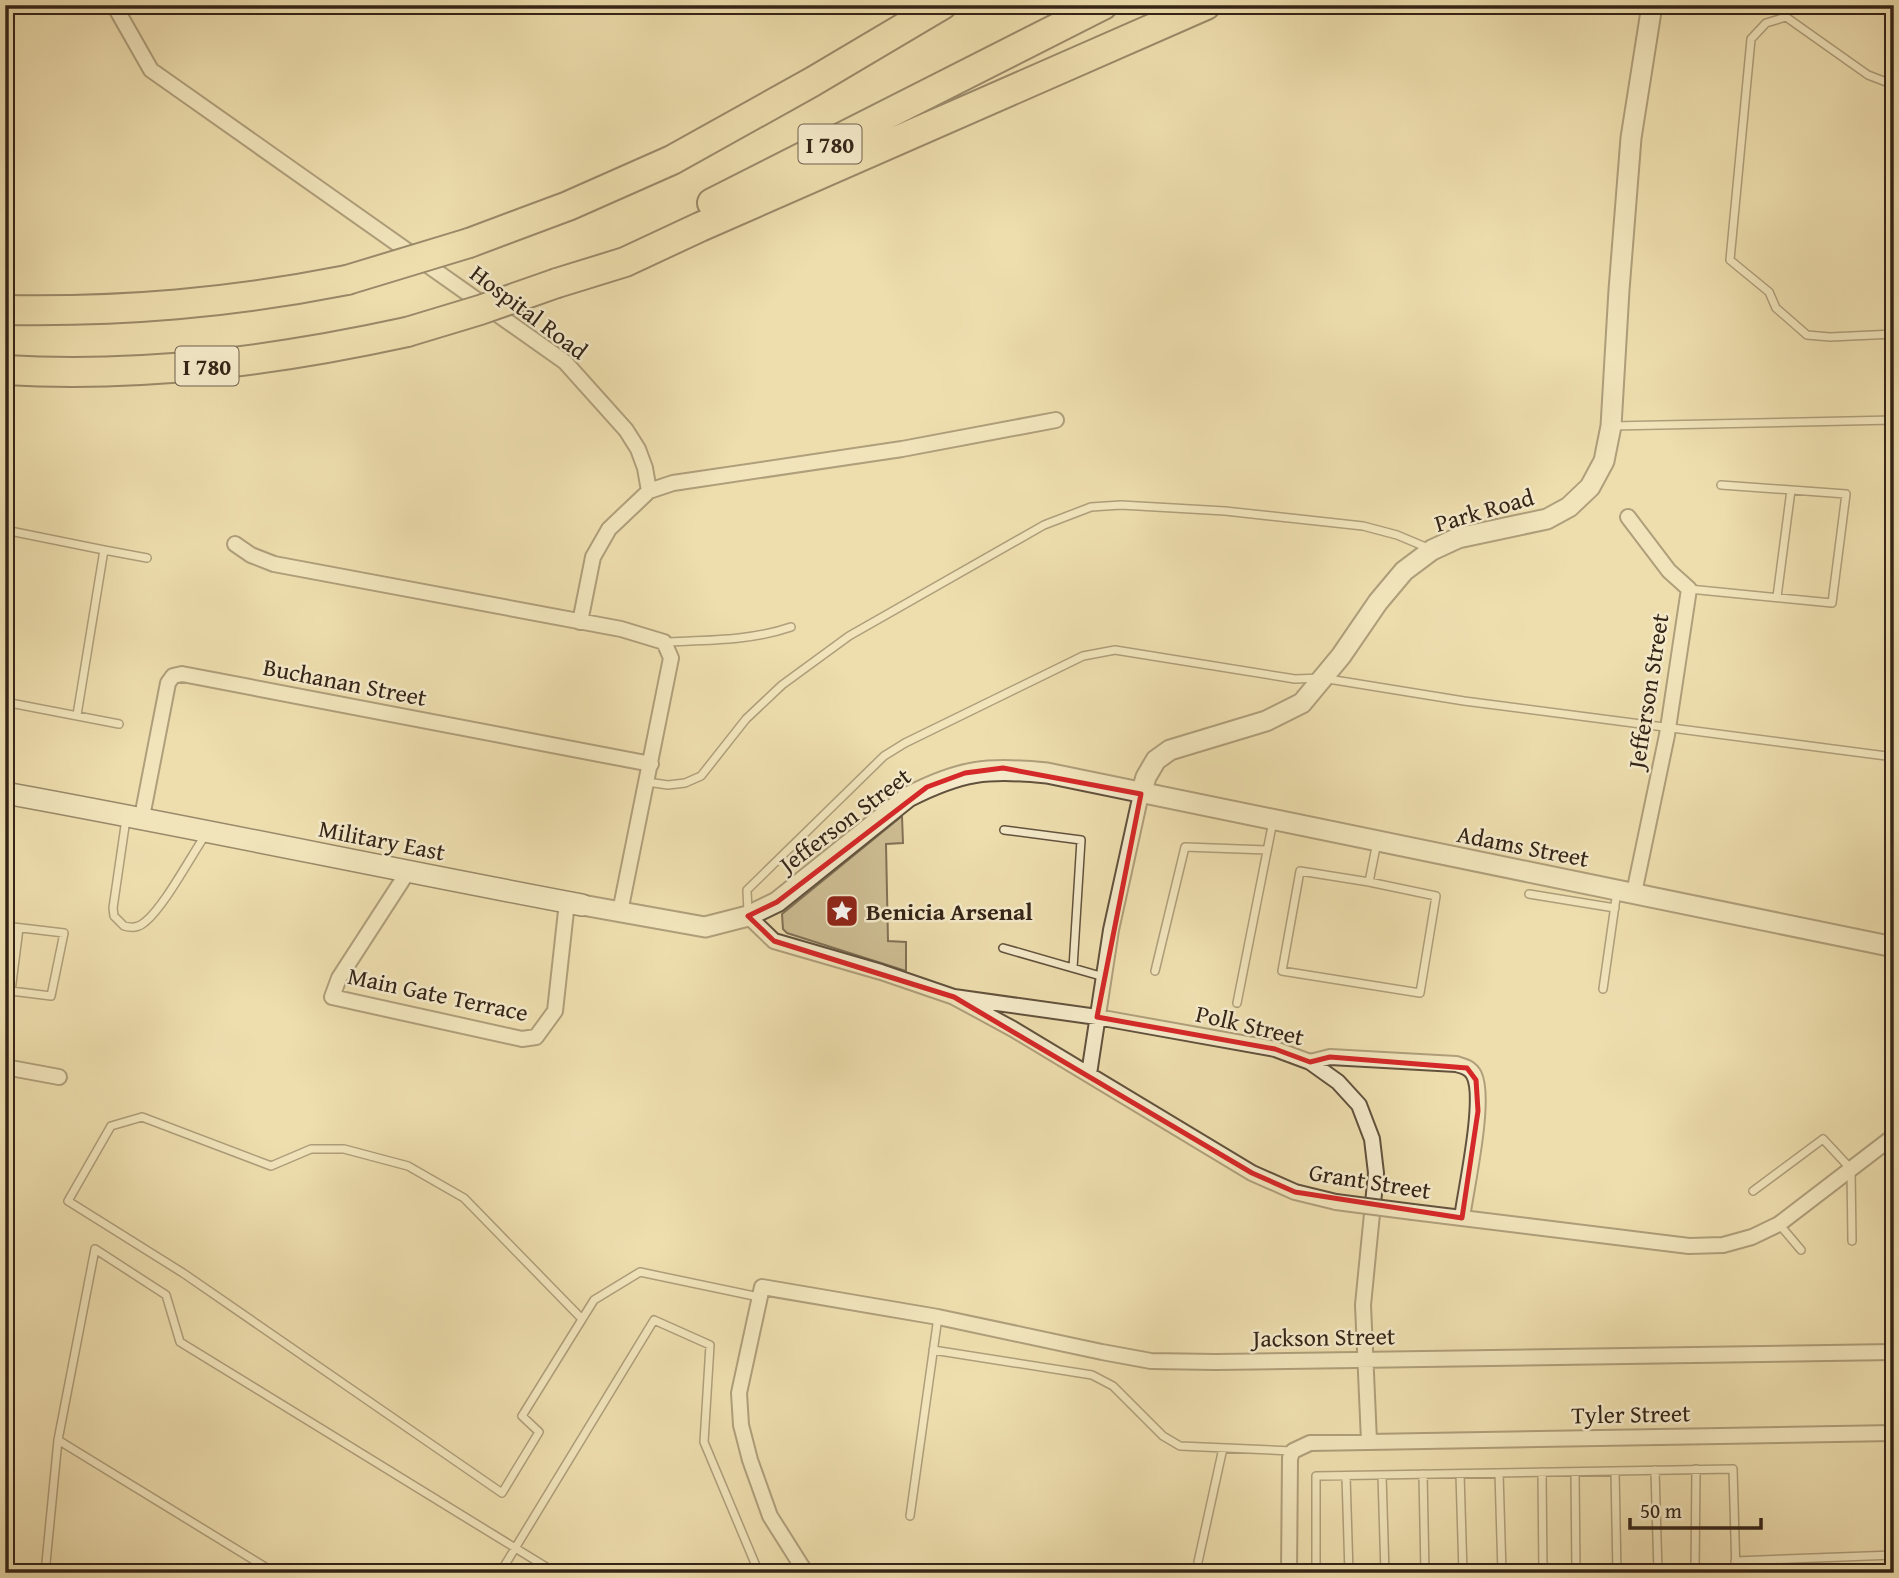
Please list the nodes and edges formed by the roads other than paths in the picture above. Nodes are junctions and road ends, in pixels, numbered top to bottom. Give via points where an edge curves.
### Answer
1 (114, 5) edge
2 (942, 5) edge
3 (1103, 5) edge
4 (1206, 5) edge
5 (1652, 5) edge
6 (1894, 85) edge
7 (557, 283) junction
8 (5, 310) edge
9 (1894, 334) edge
10 (5, 370) edge
11 (1056, 419) dead end
12 (1894, 420) edge
13 (1611, 426) junction
14 (1721, 485) dead end
15 (1791, 490) junction
16 (649, 491) junction
17 (1628, 517) dead end
18 (5, 530) edge
19 (235, 544) dead end
20 (104, 550) junction
21 (1432, 550) junction
22 (147, 558) dead end
23 (1689, 589) junction
24 (1777, 597) junction
25 (580, 622) junction
26 (791, 627) dead end
27 (664, 642) junction
28 (1322, 678) junction
29 (5, 702) edge
30 (77, 716) junction
31 (119, 724) dead end
32 (1668, 728) junction
33 (1894, 757) edge
34 (651, 764) junction
35 (647, 782) junction
36 (5, 793) edge
37 (1141, 794) junction
38 (134, 816) junction
39 (1273, 821) junction
40 (1004, 830) dead end
41 (208, 831) junction
42 (1377, 841) junction
43 (1267, 849) junction
44 (407, 873) junction
45 (1369, 882) junction
46 (1529, 894) dead end
47 (1622, 897) junction
48 (575, 904) junction
49 (620, 912) junction
50 (748, 916) junction
51 (5, 926) edge
52 (19, 928) junction
53 (1894, 947) edge
54 (1003, 948) dead end
55 (1073, 968) junction
56 (1155, 971) dead end
57 (1104, 976) junction
58 (1603, 989) dead end
59 (954, 997) junction
60 (1237, 1003) dead end
61 (1097, 1017) junction
62 (1310, 1062) junction
63 (5, 1067) edge
64 (1089, 1074) junction
65 (59, 1077) dead end
66 (1894, 1136) edge
67 (1850, 1169) junction
68 (1753, 1191) dead end
69 (1462, 1218) junction
70 (1779, 1224) junction
71 (1852, 1241) dead end
72 (1801, 1250) dead end
73 (760, 1292) junction
74 (938, 1317) junction
75 (582, 1319) junction
76 (933, 1350) junction
77 (1894, 1352) edge
78 (1366, 1359) junction
79 (1894, 1433) edge
80 (58, 1440) junction
81 (1368, 1441) junction
82 (1223, 1448) junction
83 (1293, 1451) junction
84 (1696, 1469) junction
85 (1655, 1470) junction
86 (1615, 1471) junction
87 (1542, 1472) junction
88 (1574, 1472) junction
89 (1499, 1473) junction
90 (1423, 1474) junction
91 (1460, 1474) junction
92 (1382, 1475) junction
93 (1346, 1476) junction
94 (910, 1516) dead end
95 (515, 1548) junction
96 (1894, 1555) edge
97 (1735, 1561) junction
98 (1198, 1562) dead end
99 (45, 1573) edge
100 (275, 1573) edge
101 (500, 1573) edge
102 (556, 1573) edge
103 (759, 1573) edge
104 (806, 1573) edge
105 (1289, 1573) edge
106 (1317, 1573) edge
107 (1349, 1573) edge
108 (1385, 1573) edge
109 (1425, 1573) edge
110 (1463, 1573) edge
111 (1502, 1573) edge
112 (1543, 1573) edge
113 (1576, 1573) edge
114 (1617, 1573) edge
115 (1658, 1573) edge
116 (1695, 1573) edge
117 (1736, 1573) edge

1 - 16 street, Hospital Road via 151,69 565,362 626,430 646,468
2 - 8 highway, I 780, bridge via 672,160 469,243 347,280 282,293 86,311
3 - 7 highway, I 780
4 - 7 highway via 625,262
5 - 13 street, Park Road via 1631,138
6 - 9 lane via 1868,75 1786,17 1766,23 1751,39 1730,260 1769,292 1776,308 1807,335
7 - 10 highway, I 780, bridge via 407,332 327,350 121,372
11 - 16 street via 902,449 673,482
12 - 13 lane
13 - 21 street, Park Road via 1600,470 1569,508 1547,519 1458,538
14 - 15 lane
15 - 24 lane
15 - 24 lane via 1846,494 1832,603
16 - 25 street via 600,543
17 - 23 street, Jefferson Street via 1669,571
18 - 20 lane
19 - 25 street via 274,564
20 - 22 lane
20 - 30 lane
21 - 28 street, Park Road via 1404,571
21 - 35 lane via 1363,526 1225,511 1091,507 1044,525 849,636 782,685 746,719 701,776 668,785
23 - 24 lane
23 - 32 street, Jefferson Street
25 - 27 street
26 - 27 lane via 732,640
27 - 34 street via 671,658
28 - 32 lane
28 - 37 street, Park Road via 1302,703 1285,713 1170,750 1156,760
28 - 50 lane via 1295,679 1115,650 1083,656 884,756 747,890
29 - 30 lane
30 - 31 lane
32 - 33 lane
32 - 47 street, Jefferson Street
34 - 35 street
34 - 38 street, Buchanan Street via 183,674 168,683
35 - 49 street
36 - 38 main road, Military East
37 - 39 street, Adams Street
37 - 50 street, Jefferson Street via 1046,773 1003,768 965,773 908,797 777,902
37 - 57 street, Park Road
38 - 41 main road, Military East
38 - 41 lane via 113,908 124,926 146,922
39 - 42 street, Adams Street
39 - 43 lane
40 - 55 lane via 1081,840
41 - 44 main road, Military East
42 - 45 lane
42 - 47 street, Adams Street
43 - 56 lane via 1185,847
43 - 60 lane
44 - 48 main road, Military East
44 - 48 street, Main Gate Terrace via 332,997 522,1039 536,1037 555,1010
45 - 45 lane via 1300,871 1282,971 1420,993 1436,896
46 - 47 lane
47 - 53 street, Adams Street
47 - 58 lane
48 - 49 street, Military East
49 - 50 street, Military East via 705,927
50 - 59 street, Grant Street via 774,941
51 - 52 lane
52 - 52 lane via 11,991 51,996 64,933
54 - 55 lane
55 - 57 lane
57 - 61 street, Park Road
59 - 61 street, Polk Street
59 - 64 street, Grant Street
61 - 62 street, Polk Street via 1275,1049
61 - 64 street, Park Road
62 - 69 street via 1330,1058 1442,1063 1473,1072 1478,1111
62 - 78 street, Polk Street via 1359,1105 1372,1139 1376,1173 1363,1305
63 - 65 street
64 - 69 street, Grant Street, bridge via 1252,1173 1295,1192 1336,1202
66 - 67 street, Grant Street
67 - 68 lane via 1823,1139
67 - 70 street, Grant Street
67 - 71 lane
69 - 70 street, Grant Street via 1689,1246 1723,1245
70 - 72 lane
73 - 74 street, Jackson Street
73 - 75 lane via 640,1272 594,1300
73 - 104 street via 739,1393 741,1425 770,1516
74 - 76 lane
74 - 78 street, Jackson Street via 1151,1360
75 - 75 lane via 523,1416 540,1432 502,1493 183,1273 68,1201 111,1126 142,1117 271,1166 311,1149 344,1149 408,1166 464,1198
76 - 82 lane via 1092,1375 1113,1386 1163,1436 1180,1446
76 - 94 lane
77 - 78 street, Jackson Street
78 - 81 street, Polk Street
79 - 81 street, Tyler Street
80 - 95 lane via 95,1249 166,1295 180,1342
80 - 99 lane
80 - 100 lane
81 - 83 street via 1310,1443
82 - 83 lane
82 - 98 lane
83 - 105 street
84 - 85 lane
84 - 97 lane via 1733,1469
84 - 116 lane
85 - 86 lane
85 - 115 lane
86 - 88 lane
86 - 114 lane
87 - 88 lane
87 - 89 lane
87 - 112 lane
88 - 113 lane
89 - 91 lane
89 - 111 lane
90 - 91 lane
90 - 92 lane
90 - 109 lane
91 - 110 lane
92 - 93 lane
92 - 108 lane
93 - 106 lane via 1316,1476
93 - 107 lane
95 - 101 lane
95 - 102 lane
95 - 103 lane via 654,1320 710,1345 704,1442
96 - 97 lane
97 - 117 lane

